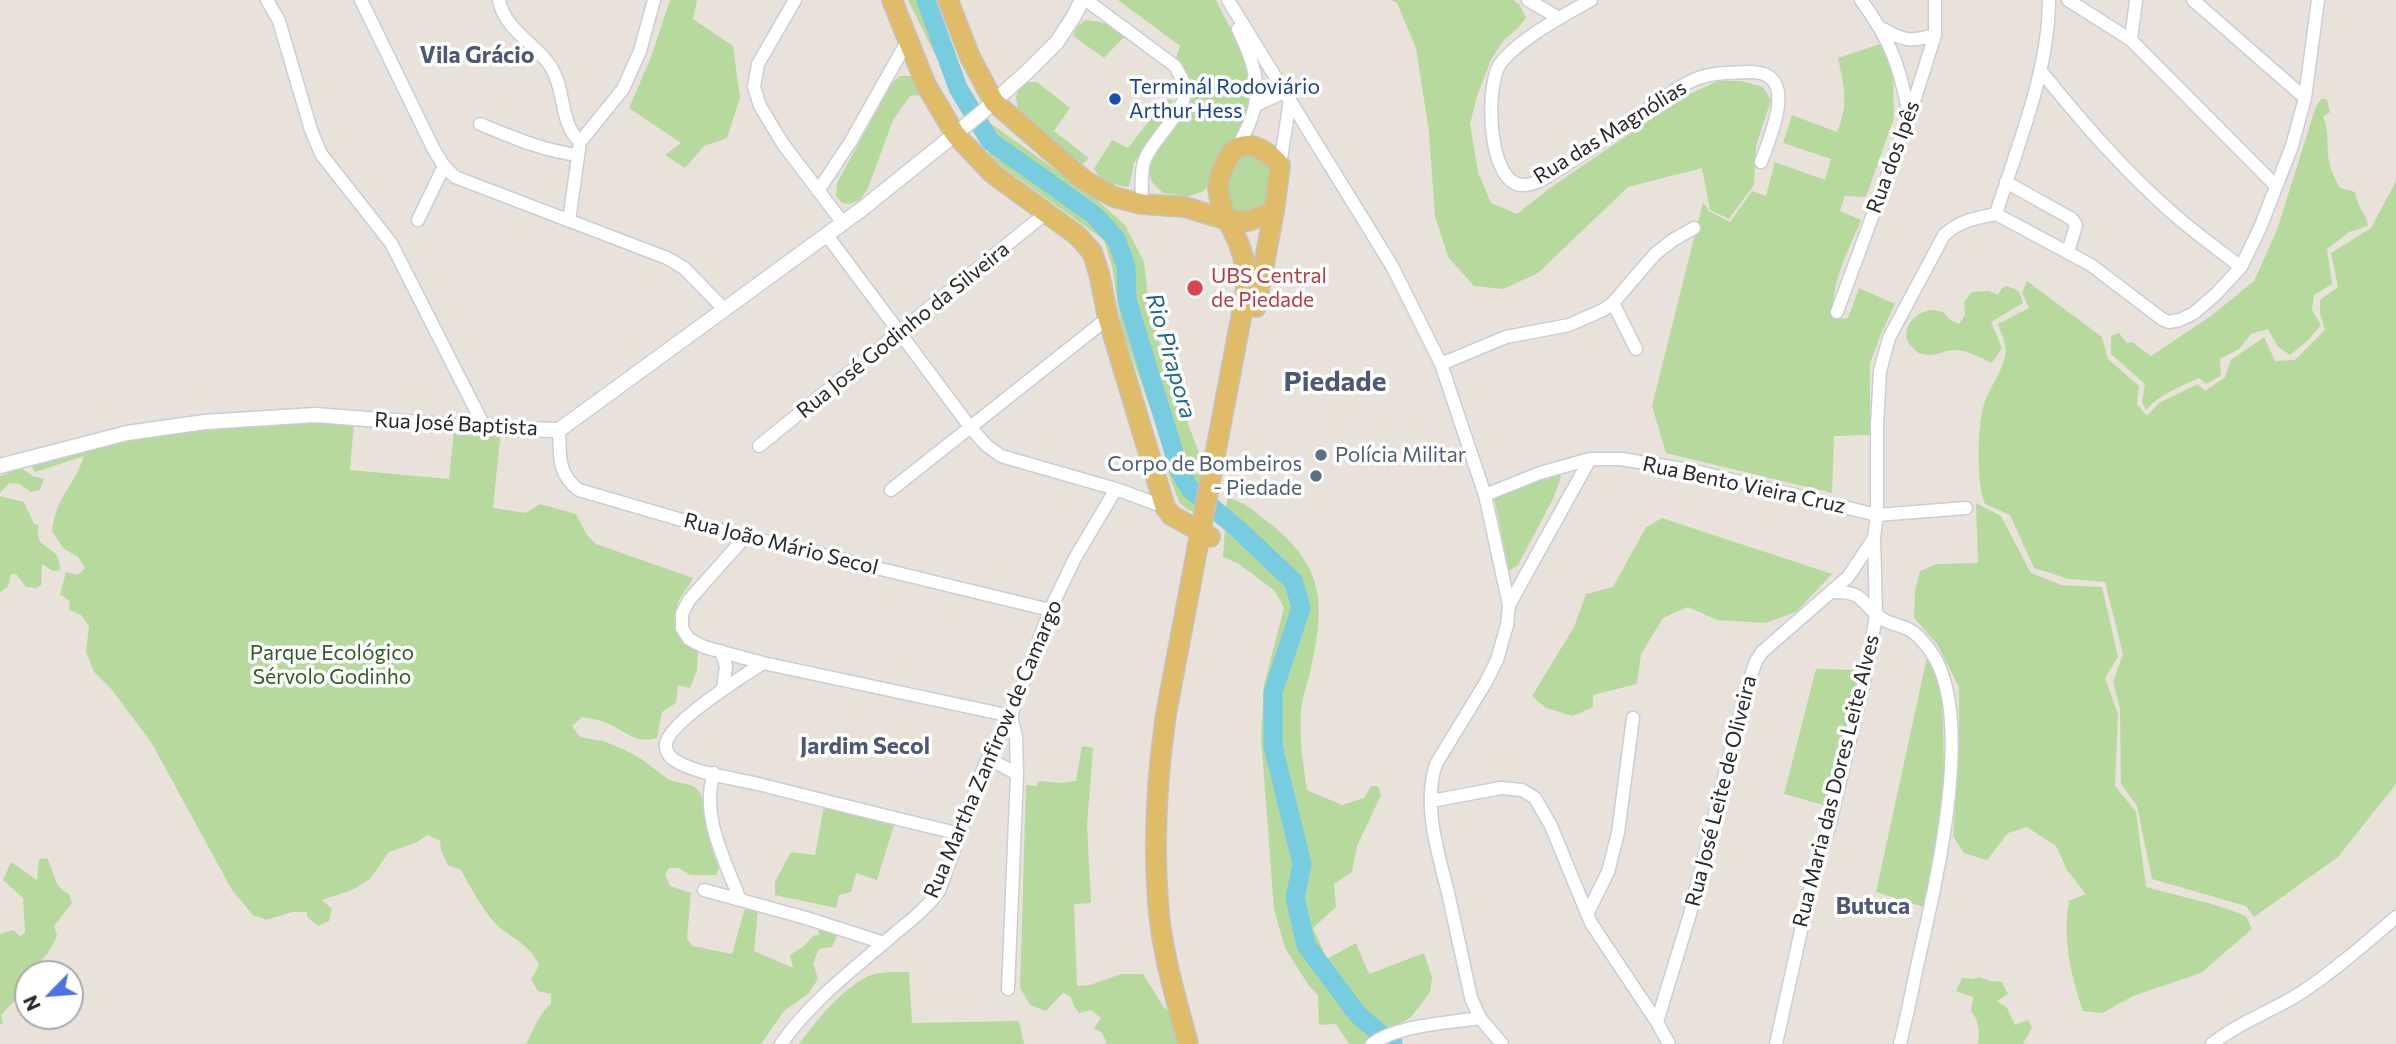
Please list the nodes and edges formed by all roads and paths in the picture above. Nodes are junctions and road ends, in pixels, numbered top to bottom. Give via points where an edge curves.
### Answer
1 (267, 0) edge
2 (361, 0) edge
3 (499, 0) edge
4 (654, 0) edge
5 (795, 0) edge
6 (892, 0) edge
7 (948, 0) edge
8 (1084, 0) edge
9 (1227, 0) edge
10 (1528, 0) edge
11 (1591, 0) edge
12 (1861, 0) edge
13 (1934, 0) edge
14 (2049, 0) edge
15 (2068, 0) edge
16 (2136, 0) edge
17 (2193, 0) edge
18 (2318, 0) edge
19 (1559, 18) junction
20 (1883, 29) junction
21 (1935, 35) junction
22 (908, 40) junction
23 (2131, 40) junction
24 (1267, 62) junction
25 (2040, 70) junction
26 (1256, 78) junction
27 (1287, 96) junction
28 (2305, 98) junction
29 (1256, 105) junction
30 (987, 108) junction
31 (1909, 114) junction
32 (480, 124) dead end
33 (959, 131) junction
34 (579, 148) junction
35 (1236, 149) junction
36 (1762, 162) dead end
37 (1280, 165) junction
38 (444, 166) junction
39 (2006, 181) junction
40 (1218, 185) junction
41 (2276, 186) junction
42 (818, 191) junction
43 (1142, 204) junction
44 (1185, 207) junction
45 (1274, 211) junction
46 (1046, 214) junction
47 (1996, 214) junction
48 (418, 220) dead end
49 (569, 221) junction
50 (843, 223) junction
51 (1231, 228) junction
52 (1694, 228) dead end
53 (826, 234) junction
54 (2068, 252) junction
55 (2241, 267) junction
56 (1263, 270) junction
57 (1613, 303) junction
58 (723, 308) junction
59 (1837, 312) dead end
60 (1108, 318) junction
61 (901, 331) junction
62 (1636, 349) dead end
63 (1441, 364) junction
64 (970, 427) junction
65 (485, 428) junction
66 (559, 430) junction
67 (759, 446) dead end
68 (1590, 459) junction
69 (0, 466) edge
70 (1215, 488) junction
71 (1116, 489) junction
72 (891, 490) dead end
73 (1485, 495) junction
74 (1165, 506) junction
75 (1966, 508) dead end
76 (1877, 515) junction
77 (1182, 523) junction
78 (1206, 531) junction
79 (746, 536) junction
80 (1874, 537) junction
81 (1196, 558) junction
82 (1833, 592) junction
83 (1509, 605) junction
84 (1049, 610) junction
85 (1875, 615) junction
86 (721, 651) junction
87 (763, 663) junction
88 (723, 689) junction
89 (1011, 716) junction
90 (1633, 718) dead end
91 (986, 762) junction
92 (714, 773) junction
93 (1017, 774) junction
94 (1431, 801) junction
95 (960, 834) junction
96 (704, 890) dead end
97 (740, 900) junction
98 (1587, 914) junction
99 (2396, 917) edge
100 (884, 943) junction
101 (1008, 989) dead end
102 (1480, 1018) junction
103 (1657, 1022) junction
104 (1376, 1041) edge
105 (781, 1044) edge
106 (1188, 1044) edge
107 (1201, 1044) edge
108 (1502, 1044) edge
109 (1669, 1044) edge
110 (1776, 1044) edge
111 (1900, 1044) edge
112 (2212, 1044) edge

1 - 65 street via 279,21 321,154 391,243
2 - 38 street
3 - 34 street via 511,25 554,71
4 - 34 street via 640,51 623,89
5 - 42 street via 758,64 754,87 783,144
6 - 22 main road
7 - 30 main road
8 - 30 street, Rua José Baptista via 1057,42
8 - 43 street via 1175,66 1182,79 1185,93 1179,108 1142,166
9 - 24 street
9 - 26 street
10 - 19 street
11 - 19 street, Rua das Magnólias
12 - 20 street
13 - 21 street, Rua dos Ipês
14 - 25 street
15 - 23 street
16 - 23 street
17 - 28 street
18 - 28 street
19 - 36 street, Rua das Magnólias via 1508,54 1498,68 1492,101 1494,144 1509,181 1523,186 1536,182 1671,92 1717,73 1755,72 1771,79 1779,91 1779,108
20 - 21 street via 1901,39
20 - 31 street via 1900,68
21 - 31 street, Rua dos Ipês
22 - 33 main road via 926,85
22 - 42 street
23 - 41 street
24 - 26 street
24 - 27 street
25 - 39 street
25 - 55 street via 2138,181
26 - 29 street
27 - 29 street
27 - 37 street
27 - 63 street via 1392,266
28 - 41 street
29 - 35 street
30 - 33 street, Rua José Baptista
30 - 43 main road via 1084,180 1114,197
31 - 59 street, Rua dos Ipês
32 - 34 street via 561,153
33 - 46 main road via 992,173
33 - 50 street, Rua José Baptista
34 - 49 street
35 - 37 main road via 1248,145 1261,148
35 - 40 main road via 1227,157
37 - 45 main road
38 - 48 street
38 - 49 street via 455,177
39 - 47 street
39 - 54 street via 2072,219 2076,225
40 - 44 main road
40 - 51 main road
41 - 55 street
42 - 50 street
43 - 44 main road
44 - 51 main road
45 - 51 main road
45 - 56 main road
46 - 60 main road via 1078,236 1091,252
46 - 61 street, Rua José Godinho da Silveira
47 - 54 street
47 - 76 street, Rua Maria das Dores Leite Alves via 1965,221 1944,235 1889,338 1880,370
49 - 58 street via 667,258 684,268
50 - 53 street, Rua José Baptista
51 - 56 main road
51 - 70 main road via 1247,268 1247,285
52 - 57 street via 1655,254
53 - 58 street, Rua José Baptista
53 - 61 street
54 - 55 street via 2169,322 2194,313
56 - 70 main road
57 - 62 street
57 - 63 street via 1569,325 1506,337
58 - 66 street, Rua José Baptista
60 - 64 street
60 - 74 main road
61 - 64 street
61 - 67 street, Rua José Godinho da Silveira
63 - 73 street
64 - 71 street via 1001,456
64 - 72 street
65 - 66 street, Rua José Baptista
65 - 69 street, Rua José Baptista via 315,415 205,422 127,433
66 - 79 street, Rua João Mário Secol via 562,471 579,489
68 - 73 street, Rua Bento Vieira Cruz
68 - 76 street, Rua Bento Vieira Cruz via 1621,459 1695,471
68 - 83 street
70 - 78 main road
71 - 74 street
71 - 84 street, Rua Martha Zanfirow de Camargo
73 - 83 street
74 - 77 main road
75 - 76 street, Rua Bento Vieira Cruz
76 - 80 street, Rua Maria das Dores Leite Alves
77 - 78 main road
77 - 81 main road
78 - 81 main road
78 - 107 main road via 1169,779 1170,902
79 - 84 street, Rua João Mário Secol
79 - 86 street via 682,614 682,628 689,639
80 - 82 street, Rua José Leite de Oliveira
80 - 85 street, Rua Maria das Dores Leite Alves
81 - 106 main road via 1157,776 1158,904
82 - 85 street via 1853,593
82 - 103 street, Rua José Leite de Oliveira via 1762,652 1753,669 1690,914
83 - 94 street via 1497,660 1436,764
84 - 89 street, Rua Martha Zanfirow de Camargo
85 - 110 street, Rua Maria das Dores Leite Alves via 1863,685 1813,876
85 - 111 street via 1914,633 1933,655 1950,708 1951,763 1943,838
86 - 87 street
86 - 88 street via 726,666
87 - 88 street
87 - 89 street
88 - 92 street via 681,722 666,743 673,760
89 - 91 street, Rua Martha Zanfirow de Camargo
89 - 93 street
90 - 98 street via 1618,833 1608,872
91 - 93 street
91 - 95 street, Rua Martha Zanfirow de Camargo
92 - 95 street
92 - 97 street via 708,809
93 - 101 street
94 - 98 street via 1501,788 1522,790 1535,798
94 - 102 street via 1471,998
95 - 100 street, Rua Martha Zanfirow de Camargo via 939,891
96 - 97 street
97 - 100 street
98 - 103 street
99 - 112 street via 2300,993
100 - 105 street, Rua Martha Zanfirow de Camargo via 795,1023
102 - 104 street via 1401,1031
102 - 108 street
103 - 109 street

